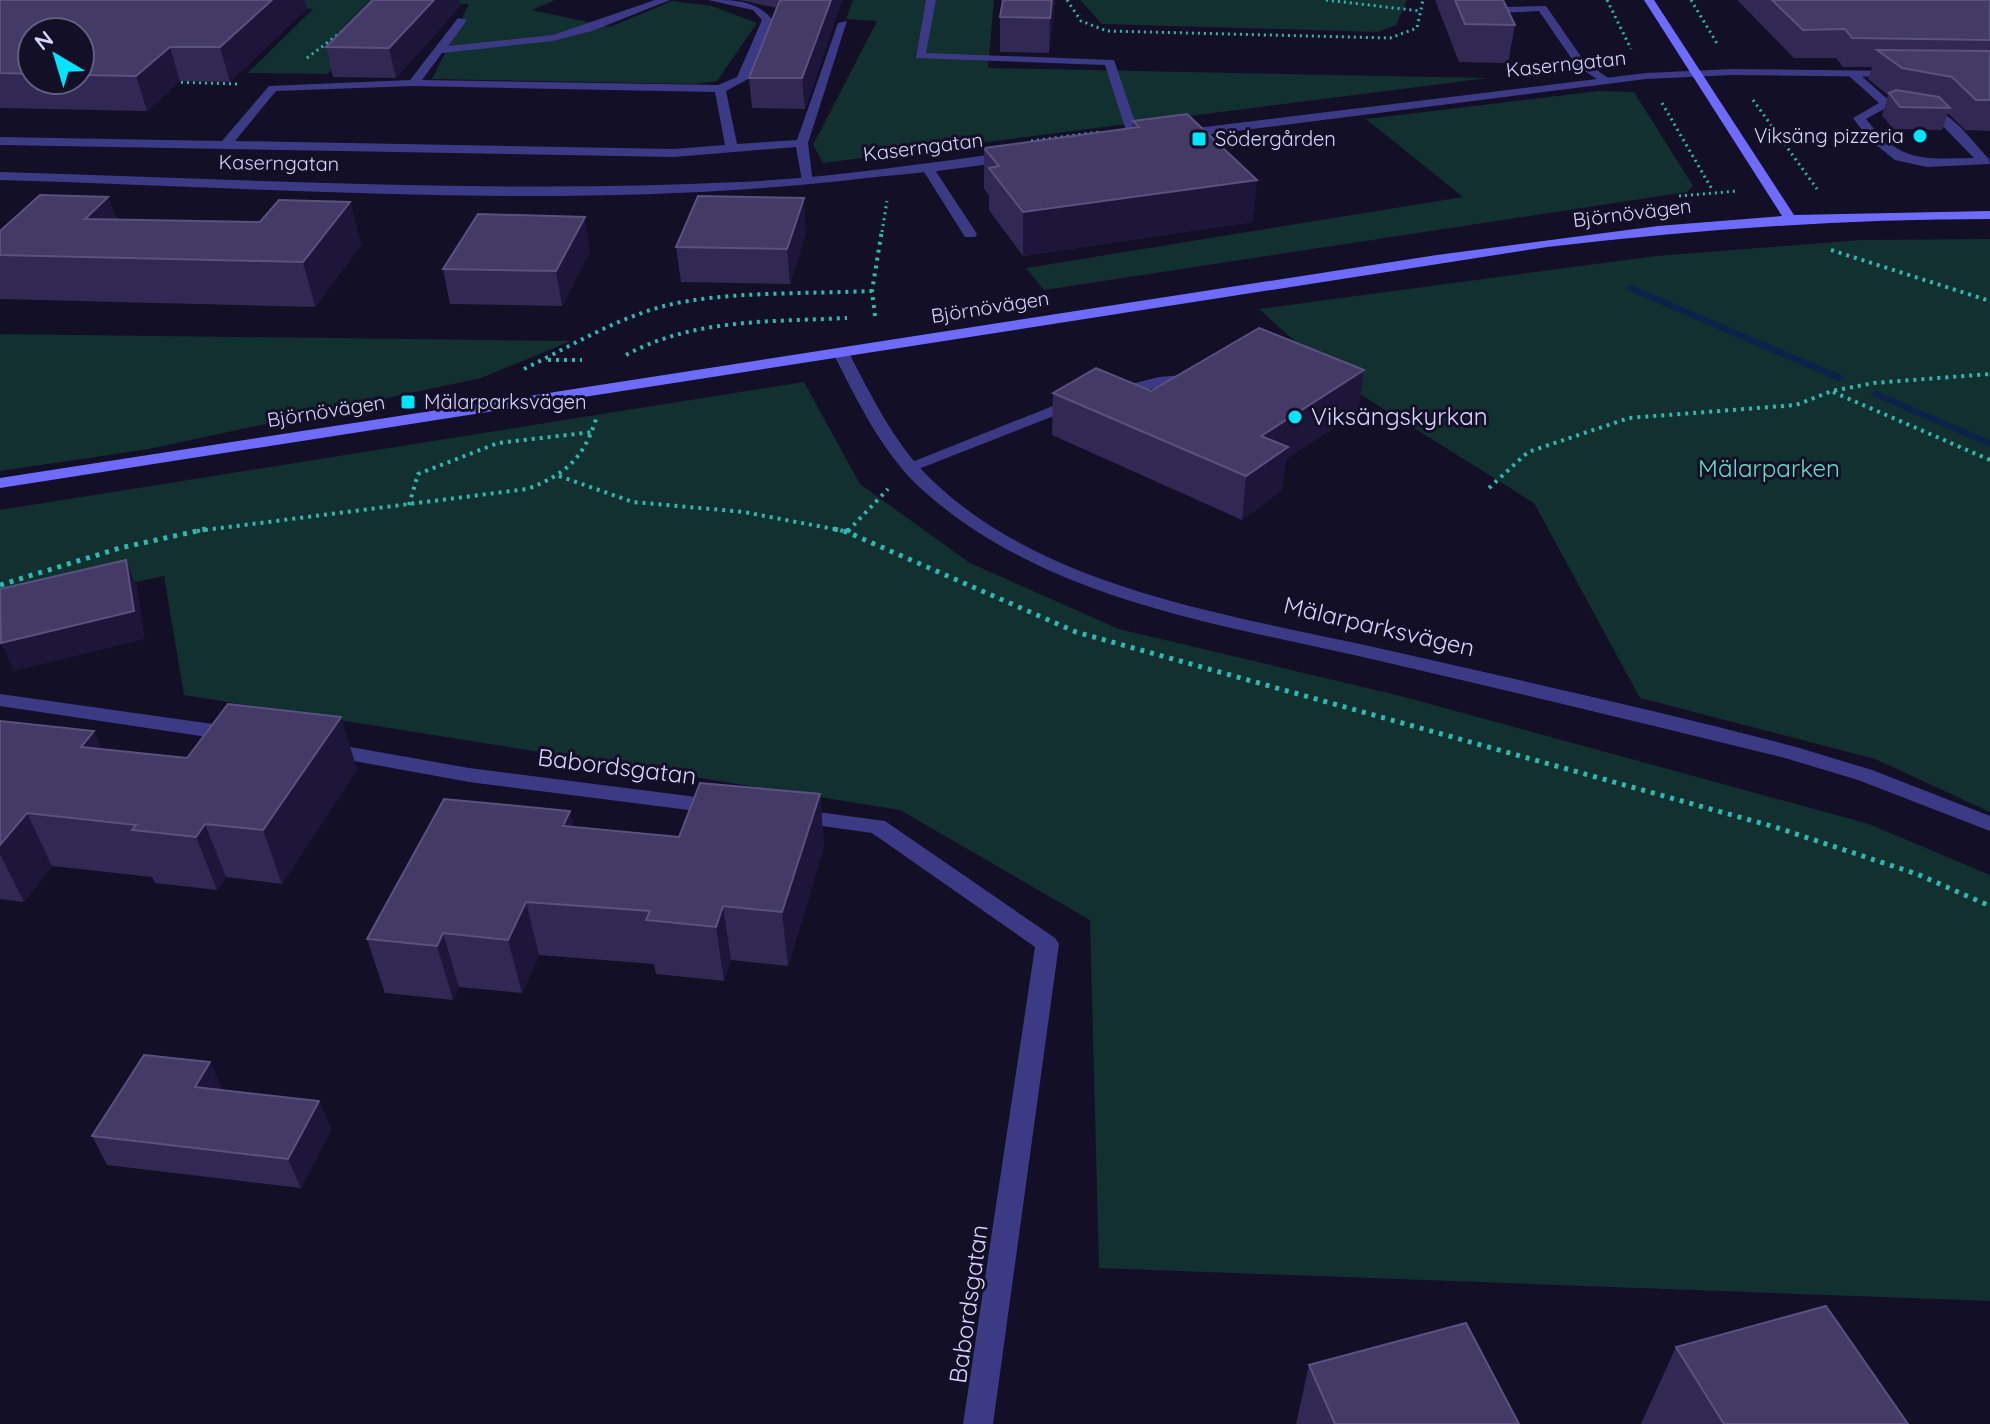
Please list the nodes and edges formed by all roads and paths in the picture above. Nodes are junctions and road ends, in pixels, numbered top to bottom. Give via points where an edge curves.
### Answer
1 (665, 0) edge
2 (713, 0) edge
3 (931, 0) edge
4 (1067, 0) edge
5 (1326, 0) edge
6 (1423, 0) edge
7 (1491, 0) edge
8 (1607, 0) edge
9 (1649, 0) edge
10 (1420, 11) junction
11 (462, 20) dead end
12 (843, 23) dead end
13 (353, 24) edge
14 (439, 50) junction
15 (1696, 73) junction
16 (1853, 74) junction
17 (1914, 74) edge
18 (1646, 76) junction
19 (1605, 80) junction
20 (165, 82) edge
21 (413, 83) junction
22 (273, 88) junction
23 (720, 89) junction
24 (1899, 106) junction
25 (1166, 136) edge
26 (1150, 138) edge
27 (1135, 140) junction
28 (0, 141) edge
29 (1120, 142) edge
30 (802, 143) junction
31 (225, 145) junction
32 (732, 149) junction
33 (1031, 153) edge
34 (927, 167) junction
35 (887, 172) junction
36 (0, 176) edge
37 (808, 181) junction
38 (1713, 192) dead end
39 (1990, 215) edge
40 (1791, 220) junction
41 (970, 234) dead end
42 (1827, 248) dead end
43 (872, 291) junction
44 (1990, 301) edge
45 (875, 316) dead end
46 (722, 327) dead end
47 (841, 353) junction
48 (619, 360) dead end
49 (519, 371) dead end
50 (1990, 374) edge
51 (1198, 379) edge
52 (1832, 391) junction
53 (597, 418) dead end
54 (593, 432) junction
55 (1990, 460) edge
56 (910, 466) junction
57 (559, 476) junction
58 (0, 483) edge
59 (1489, 488) dead end
60 (409, 505) junction
61 (847, 532) junction
62 (0, 585) edge
63 (0, 700) edge
64 (258, 738) edge
65 (303, 746) edge
66 (736, 809) edge
67 (768, 813) edge
68 (1990, 824) edge
69 (1990, 906) edge
70 (978, 1424) edge

1 - 14 street via 553,38
2 - 23 street via 756,7 768,20 742,79
3 - 27 street via 920,56 1110,62
4 - 10 path via 1081,21 1107,31 1390,38 1417,28
5 - 10 path
6 - 10 path
7 - 19 street via 1498,10 1542,8 1580,63
8 - 18 path
9 - 15 main road
11 - 14 street
12 - 30 street
13 - 22 path
14 - 21 street
15 - 16 street, Kaserngatan
15 - 18 street, Kaserngatan
15 - 40 main road
16 - 17 street, Kaserngatan
16 - 24 street
18 - 19 street, Kaserngatan
18 - 38 path
19 - 25 street, Kaserngatan
20 - 22 path
21 - 22 street
21 - 23 street
22 - 31 street
23 - 32 street
24 - 24 street via 1859,118 1878,145 1900,161 1985,162 1937,113
26 - 27 street
27 - 29 street
28 - 31 street
30 - 32 street
30 - 37 street
31 - 32 street via 674,153
33 - 34 street, Kaserngatan
34 - 35 street, Kaserngatan
34 - 41 street
35 - 37 street, Kaserngatan
35 - 43 path via 890,183
36 - 37 street, Kaserngatan via 566,190
39 - 40 main road, Björnövägen
40 - 47 main road, Björnövägen via 1641,232
42 - 44 path
43 - 45 path
43 - 49 path via 664,306
46 - 48 path via 660,338
47 - 56 street, Mälarparksvägen via 883,432
47 - 58 main road, Björnövägen
50 - 52 path
51 - 56 street via 1159,382 1064,404
52 - 55 path
52 - 59 path via 1796,405 1629,418 1528,452
53 - 54 path
54 - 57 path via 586,452
54 - 60 path via 486,446 418,474
56 - 61 path
56 - 68 street, Mälarparksvägen via 930,488 1006,541 1109,586 1789,752
57 - 60 path via 527,489
57 - 61 path via 633,502 744,512
60 - 62 path via 222,526 120,548
61 - 69 path via 1076,632 1775,827 1917,874
63 - 64 street
65 - 66 street, Babordsgatan via 469,775
67 - 70 street, Babordsgatan via 877,826 1047,944

